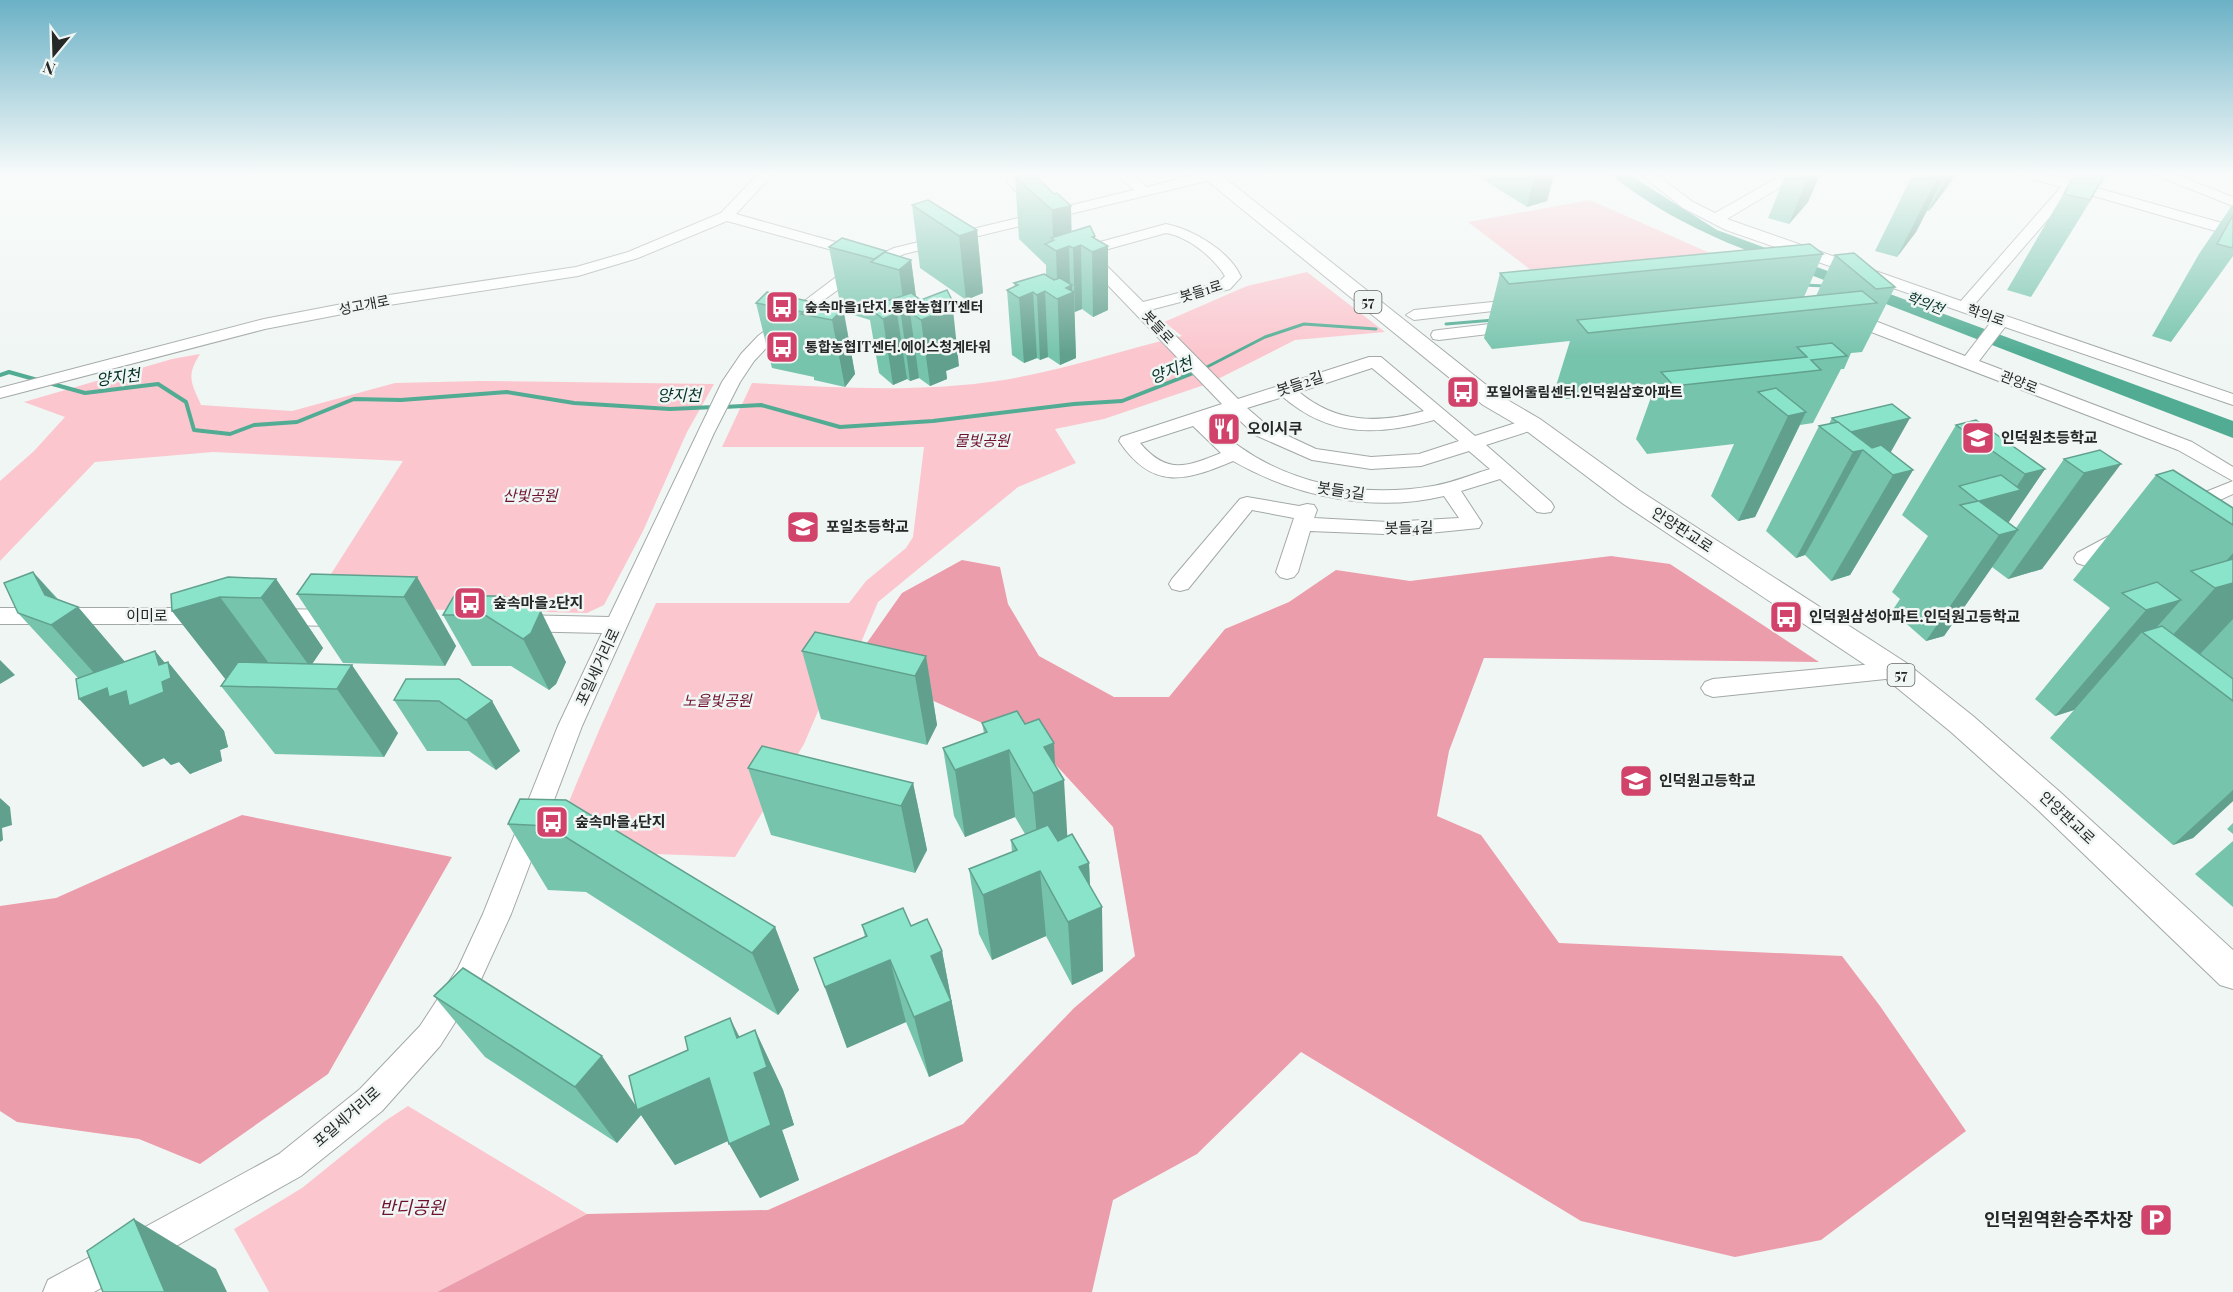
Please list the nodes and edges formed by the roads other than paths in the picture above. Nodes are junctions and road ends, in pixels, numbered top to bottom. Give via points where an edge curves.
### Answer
1 (682, 234) edge
2 (792, 234) edge
3 (963, 234) edge
4 (1065, 234) edge
5 (1143, 234) edge
6 (1191, 234) edge
7 (1286, 234) edge
8 (1313, 234) edge
9 (1750, 234) edge
10 (2027, 234) edge
11 (1083, 251) junction
12 (881, 259) junction
13 (1538, 303) edge
14 (1964, 307) junction
15 (1139, 308) junction
16 (1830, 310) edge
17 (1414, 315) junction
18 (1535, 324) edge
19 (1999, 324) junction
20 (1439, 334) junction
21 (1970, 360) junction
22 (1285, 389) junction
23 (0, 393) edge
24 (2233, 400) edge
25 (1233, 406) junction
26 (1438, 413) junction
27 (1195, 418) junction
28 (1532, 423) junction
29 (1472, 442) junction
30 (1234, 454) junction
31 (1504, 471) junction
32 (2233, 475) edge
33 (2233, 487) edge
34 (1448, 488) junction
35 (1318, 490) junction
36 (1544, 507) dead end
37 (2183, 508) junction
38 (2164, 518) dead end
39 (1305, 519) junction
40 (2213, 520) dead end
41 (2144, 526) dead end
42 (1287, 572) dead end
43 (2138, 577) dead end
44 (1180, 584) dead end
45 (0, 616) edge
46 (362, 619) edge
47 (501, 622) edge
48 (618, 625) junction
49 (1895, 670) junction
50 (1713, 688) dead end
51 (2233, 973) edge
52 (60, 1292) edge

1 - 23 street, 성고개로 via 579,271 264,324
2 - 12 street
3 - 12 street, 포일세거리로
4 - 11 street, 봇들로
5 - 11 street, 봇들1로
6 - 15 street, 봇들1로 via 1233,277 1224,286
7 - 28 main road, 안양판교로 / 57 via 1491,400
8 - 17 main road, 안양판교로 / 57
9 - 14 street, 학의로
10 - 14 street
11 - 15 street, 봇들로
12 - 48 street, 포일세거리로 via 850,274 785,322 747,358 718,407
13 - 17 street
14 - 19 street, 학의로
15 - 25 street, 봇들로
16 - 21 street, 관양로
17 - 20 main road, 안양판교로 / 57
18 - 20 street
19 - 21 street
19 - 24 street, 학의로
20 - 28 main road, 안양판교로 / 57 via 1514,394
21 - 32 street, 관양로 via 2185,446
22 - 25 street, 봇들2길
22 - 26 street via 1315,411 1342,424 1400,424
22 - 26 street, 봇들2길 via 1375,361
25 - 27 street, 봇들2길
25 - 29 street, 봇들로 via 1262,431 1312,454 1371,463 1421,460
26 - 29 street, 봇들2길
27 - 30 street, 봇들3길
27 - 30 street, 봇들2길 via 1128,441 1152,466 1179,472 1201,468
28 - 29 street, 봇들로
28 - 49 main road, 안양판교로 / 57 via 1631,497
29 - 31 street, 봇들2길
30 - 35 street, 봇들3길
31 - 34 street, 봇들3길
31 - 36 street, 봇들2길
33 - 37 street
34 - 35 street, 봇들3길 via 1383,497
34 - 39 street, 봇들4길 via 1472,523 1380,529
35 - 39 street
37 - 38 street
37 - 40 street
39 - 42 street
39 - 44 street, 봇들4길 via 1247,503
41 - 43 street via 2084,558
45 - 46 street, 이미로
47 - 48 street
48 - 52 street, 포일세거리로 via 566,737 497,914 468,977 430,1036 371,1100 290,1165
49 - 50 street
49 - 51 main road, 안양판교로 / 57 via 1962,723

